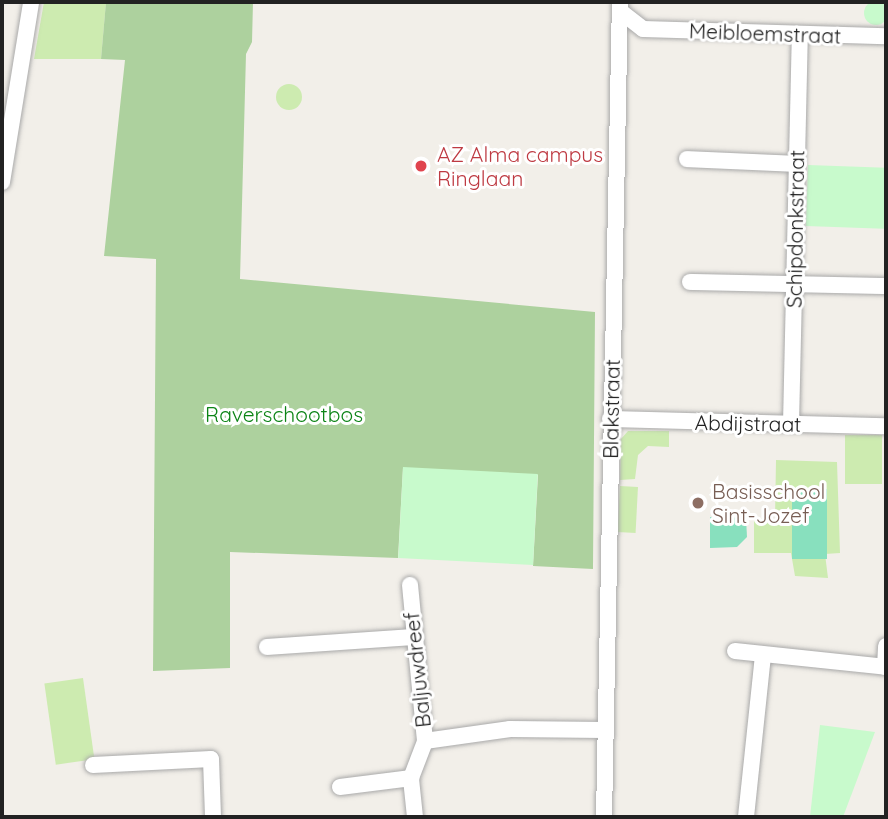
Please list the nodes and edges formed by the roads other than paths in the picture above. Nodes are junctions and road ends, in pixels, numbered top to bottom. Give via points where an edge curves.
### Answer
1 (31, 2) edge
2 (620, 6) edge
3 (643, 29) junction
4 (800, 34) junction
5 (886, 36) edge
6 (620, 44) junction
7 (687, 159) dead end
8 (796, 164) junction
9 (2, 182) edge
10 (690, 282) dead end
11 (795, 283) junction
12 (886, 286) edge
13 (610, 419) junction
14 (791, 424) junction
15 (886, 426) edge
16 (410, 585) dead end
17 (413, 637) junction
18 (886, 646) edge
19 (267, 647) dead end
20 (735, 651) dead end
21 (763, 655) junction
22 (885, 667) edge
23 (605, 730) junction
24 (425, 741) junction
25 (93, 765) dead end
26 (411, 778) junction
27 (340, 787) dead end
28 (213, 817) edge
29 (415, 817) edge
30 (604, 817) edge
31 (746, 817) edge

1 - 9 street
2 - 3 street
2 - 6 street, Blakstraat
3 - 4 street, Meibloemstraat
3 - 6 street
4 - 5 street, Meibloemstraat
4 - 8 street, Schipdonkstraat
6 - 13 street, Blakstraat
7 - 8 street
8 - 11 street, Schipdonkstraat
10 - 11 street
11 - 12 street
11 - 14 street, Schipdonkstraat
13 - 14 street, Abdijstraat
13 - 23 street, Blakstraat
14 - 15 street, Abdijstraat
16 - 17 street, Baljuwdreef
17 - 19 street
17 - 24 street, Baljuwdreef
18 - 22 street
20 - 21 street
21 - 22 street
21 - 31 street
23 - 24 street, Baljuwdreef via 510,729
23 - 30 street, Blakstraat
24 - 26 street
25 - 28 street via 211,759
26 - 27 street
26 - 29 street

